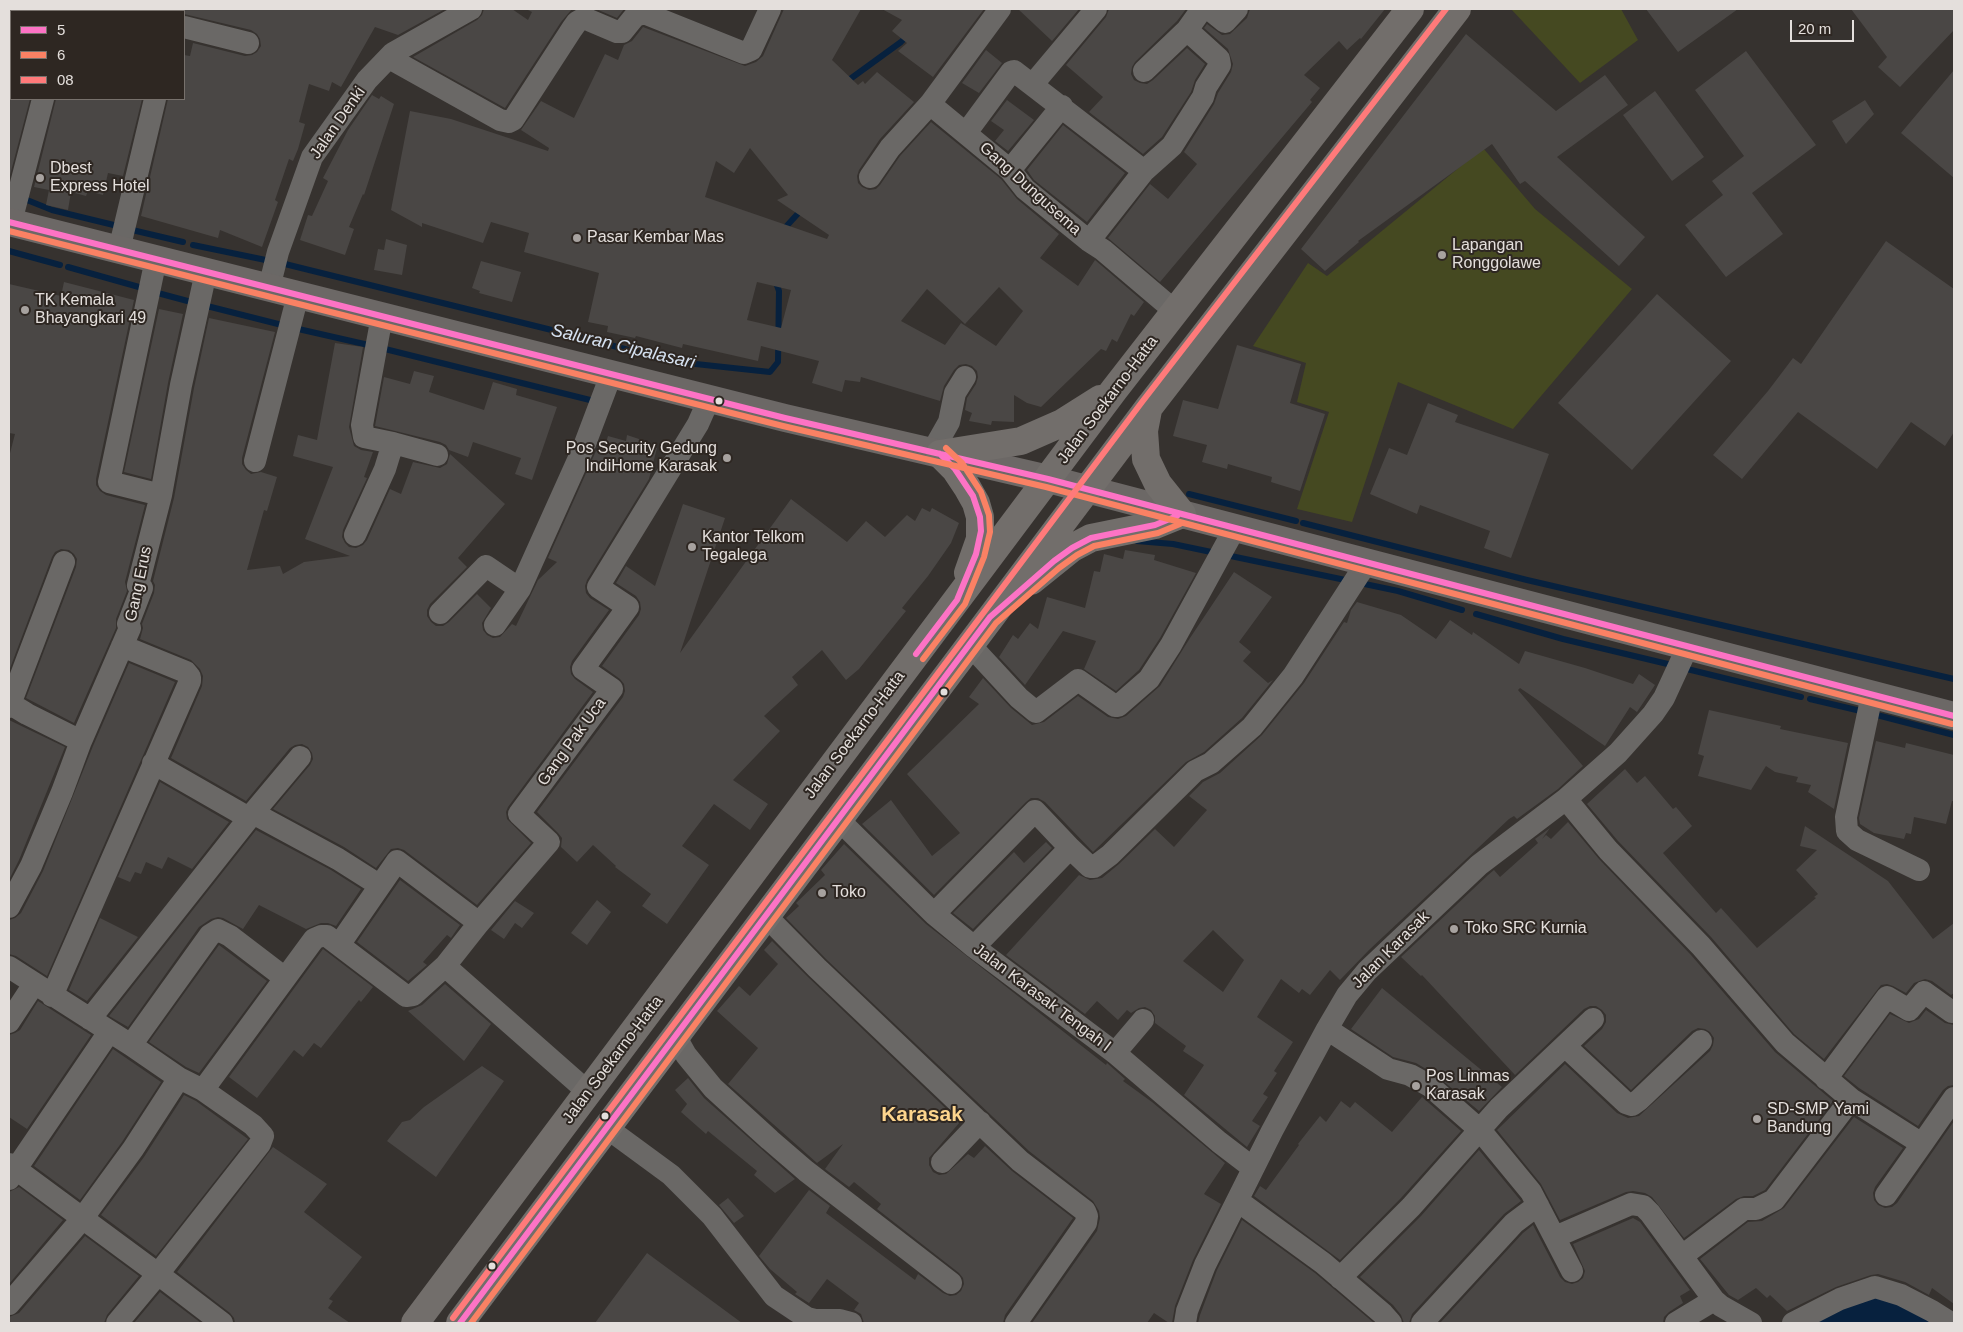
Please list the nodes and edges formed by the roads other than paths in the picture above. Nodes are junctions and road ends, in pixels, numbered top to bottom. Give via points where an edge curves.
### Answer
1 (471, 9) edge
2 (770, 9) edge
3 (1000, 9) edge
4 (1096, 9) edge
5 (1202, 9) edge
6 (1209, 9) edge
7 (1237, 9) edge
8 (1410, 9) edge
9 (1457, 9) edge
10 (185, 27) edge
11 (1187, 30) junction
12 (248, 43) dead end
13 (389, 58) junction
14 (1144, 71) dead end
15 (1033, 84) junction
16 (44, 100) edge
17 (155, 100) edge
18 (930, 104) junction
19 (1062, 106) junction
20 (966, 133) junction
21 (1010, 170) junction
22 (1144, 171) junction
23 (870, 177) dead end
24 (10, 222) edge
25 (1089, 241) junction
26 (120, 250) junction
27 (156, 259) junction
28 (274, 270) junction
29 (206, 272) junction
30 (298, 295) junction
31 (1176, 312) junction
32 (382, 316) junction
33 (611, 374) junction
34 (965, 377) dead end
35 (1114, 390) junction
36 (709, 399) junction
37 (1149, 407) junction
38 (393, 443) junction
39 (936, 453) junction
40 (437, 455) dead end
41 (255, 461) dead end
42 (1048, 479) junction
43 (1087, 490) junction
44 (161, 495) junction
45 (1182, 514) junction
46 (1235, 528) junction
47 (355, 535) dead end
48 (64, 562) dead end
49 (1367, 562) junction
50 (520, 589) junction
51 (956, 600) junction
52 (440, 613) dead end
53 (990, 617) junction
54 (495, 625) dead end
55 (970, 645) junction
56 (122, 646) junction
57 (1688, 646) junction
58 (1872, 694) junction
59 (9, 705) edge
60 (1954, 716) edge
61 (81, 741) junction
62 (300, 757) dead end
63 (153, 763) junction
64 (1566, 799) junction
65 (251, 816) junction
66 (839, 820) junction
67 (1070, 848) junction
68 (1919, 870) dead end
69 (379, 884) junction
70 (9, 907) edge
71 (934, 914) junction
72 (766, 916) junction
73 (479, 922) junction
74 (339, 945) junction
75 (974, 947) junction
76 (9, 966) edge
77 (445, 966) junction
78 (285, 978) junction
79 (43, 990) junction
80 (1954, 1012) edge
81 (90, 1019) junction
82 (1593, 1019) dead end
83 (1143, 1020) dead end
84 (9, 1022) edge
85 (1327, 1028) junction
86 (109, 1032) junction
87 (676, 1036) junction
88 (1701, 1041) dead end
89 (131, 1045) junction
90 (1565, 1046) junction
91 (1115, 1053) junction
92 (179, 1078) junction
93 (1826, 1079) junction
94 (203, 1090) junction
95 (588, 1092) junction
96 (1851, 1100) junction
97 (1951, 1110) edge
98 (980, 1122) junction
99 (607, 1128) junction
100 (1480, 1130) junction
101 (1922, 1144) junction
102 (942, 1162) dead end
103 (1253, 1168) junction
104 (11, 1171) edge
105 (1886, 1195) dead end
106 (1238, 1201) junction
107 (1538, 1205) junction
108 (82, 1219) junction
109 (1555, 1237) junction
110 (1682, 1256) junction
111 (1572, 1271) dead end
112 (158, 1274) junction
113 (1340, 1278) junction
114 (951, 1283) dead end
115 (1714, 1300) junction
116 (9, 1304) edge
117 (117, 1323) edge
118 (222, 1323) edge
119 (415, 1323) edge
120 (460, 1323) edge
121 (851, 1323) edge
122 (1016, 1323) edge
123 (1185, 1323) edge
124 (1391, 1323) edge
125 (1422, 1323) edge
126 (1676, 1323) edge
127 (1753, 1323) edge
128 (1764, 1323) edge
129 (1793, 1323) edge
130 (1951, 1323) edge

1 - 13 street, Jalan Denki
2 - 13 street via 751,50 744,53 644,14 636,16 622,32 584,18 577,22 509,122
3 - 18 street
4 - 15 street
5 - 11 street
6 - 7 street via 1225,22
8 - 31 highway, Jalan Soekarno-Hatta
9 - 37 highway
10 - 12 street
11 - 14 street
11 - 22 street via 1219,59 1220,65 1172,146
13 - 28 street, Jalan Denki via 368,80 312,157
15 - 19 street
15 - 20 street via 1013,71
16 - 24 street
17 - 26 street
18 - 20 street, Gang Dungusema
18 - 23 street via 890,148
19 - 21 street
19 - 22 street
20 - 21 street, Gang Dungusema
21 - 25 street, Gang Dungusema via 1025,189
22 - 25 street
24 - 26 main road
25 - 31 street, Gang Dungusema
26 - 27 main road
27 - 29 main road
27 - 44 street via 109,482
28 - 29 main road
28 - 30 main road
29 - 44 street, Gang Erus
30 - 32 main road
30 - 41 street
31 - 35 highway, Jalan Soekarno-Hatta
32 - 33 main road
32 - 38 street via 362,425 364,437
33 - 36 main road
33 - 50 street via 583,449
34 - 39 street via 955,393 949,422
35 - 39 highway via 1036,436
35 - 42 highway, Jalan Soekarno-Hatta
36 - 39 main road
36 - 73 street, Gang Pak Uca via 698,424 598,587 628,607 583,669 612,689 519,814 549,842
37 - 43 highway
37 - 45 highway via 1144,431 1146,459 1158,484
38 - 40 street
38 - 47 street via 385,469
39 - 42 main road
39 - 51 highway via 955,469 967,486 980,518 976,554
42 - 43 main road
42 - 51 highway, Jalan Soekarno-Hatta
43 - 45 main road
43 - 53 highway
44 - 56 street, Gang Erus via 138,585 142,588
45 - 46 main road
45 - 53 highway via 1155,525 1097,537 1078,545
46 - 49 main road
46 - 55 street via 1150,679 1118,706 1080,680 1036,712
48 - 59 street
49 - 57 main road
49 - 67 street via 1293,676 1252,727 1211,763 1195,771 1094,867
50 - 52 street via 486,566
50 - 54 street
51 - 95 highway, Jalan Soekarno-Hatta
53 - 55 highway
55 - 66 highway
56 - 61 street, Gang Erus
56 - 63 street via 186,672 190,677
57 - 58 main road
57 - 64 street, Jalan Karasak via 1654,714 1618,753
58 - 60 main road
58 - 68 street via 1846,817 1847,831 1857,840
59 - 61 street
61 - 70 street, Gang Erus via 31,866
62 - 65 street
63 - 65 street
63 - 79 street
64 - 85 street, Jalan Karasak via 1479,865 1367,970
64 - 93 street via 1608,850 1700,946 1785,1043
65 - 69 street via 338,859
65 - 81 street
66 - 71 street, Jalan Karasak Tengah I
66 - 72 highway
67 - 71 street via 1035,811
67 - 75 street
69 - 73 street via 398,861
69 - 74 street
71 - 75 street, Jalan Karasak Tengah I
72 - 87 highway
72 - 98 street
73 - 77 street
74 - 77 street via 406,996 413,995
74 - 78 street via 327,936 314,939
75 - 91 street, Jalan Karasak Tengah I
76 - 79 street
77 - 95 street
78 - 89 street via 218,930 210,935
78 - 94 street
79 - 81 street
79 - 84 street
80 - 93 street via 1924,992 1909,1010 1887,997
81 - 86 street
82 - 90 street
83 - 91 street
85 - 100 street via 1388,1069 1410,1075 1430,1086
85 - 103 street, Jalan Karasak
86 - 89 street
86 - 104 street
87 - 99 highway
87 - 114 street via 686,1055 713,1088 763,1133 806,1171
88 - 90 street via 1632,1105
89 - 92 street
90 - 100 street
91 - 103 street, Jalan Karasak Tengah I
92 - 94 street
92 - 108 street
93 - 96 street
94 - 112 street via 253,1125 263,1136
95 - 119 highway, Jalan Soekarno-Hatta
96 - 101 street
96 - 110 street via 1774,1200 1756,1209 1744,1209
97 - 101 street
98 - 102 street
98 - 122 street via 1020,1161 1085,1211 1087,1216 1086,1223
99 - 120 highway
99 - 121 street via 671,1175 705,1210 774,1296 807,1318
100 - 107 street
100 - 113 street via 1411,1207
101 - 105 street
103 - 106 street, Jalan Karasak
104 - 108 street
106 - 113 street
106 - 123 street, Jalan Karasak via 1205,1264
107 - 109 street
107 - 125 street via 1514,1223
108 - 112 street
108 - 116 street
109 - 110 street via 1631,1204 1643,1206 1650,1213
109 - 111 street
110 - 115 street
112 - 117 street
112 - 118 street
113 - 124 street
115 - 126 street
115 - 127 street
127 - 128 street
129 - 130 street via 1840,1299 1875,1287 1900,1295

